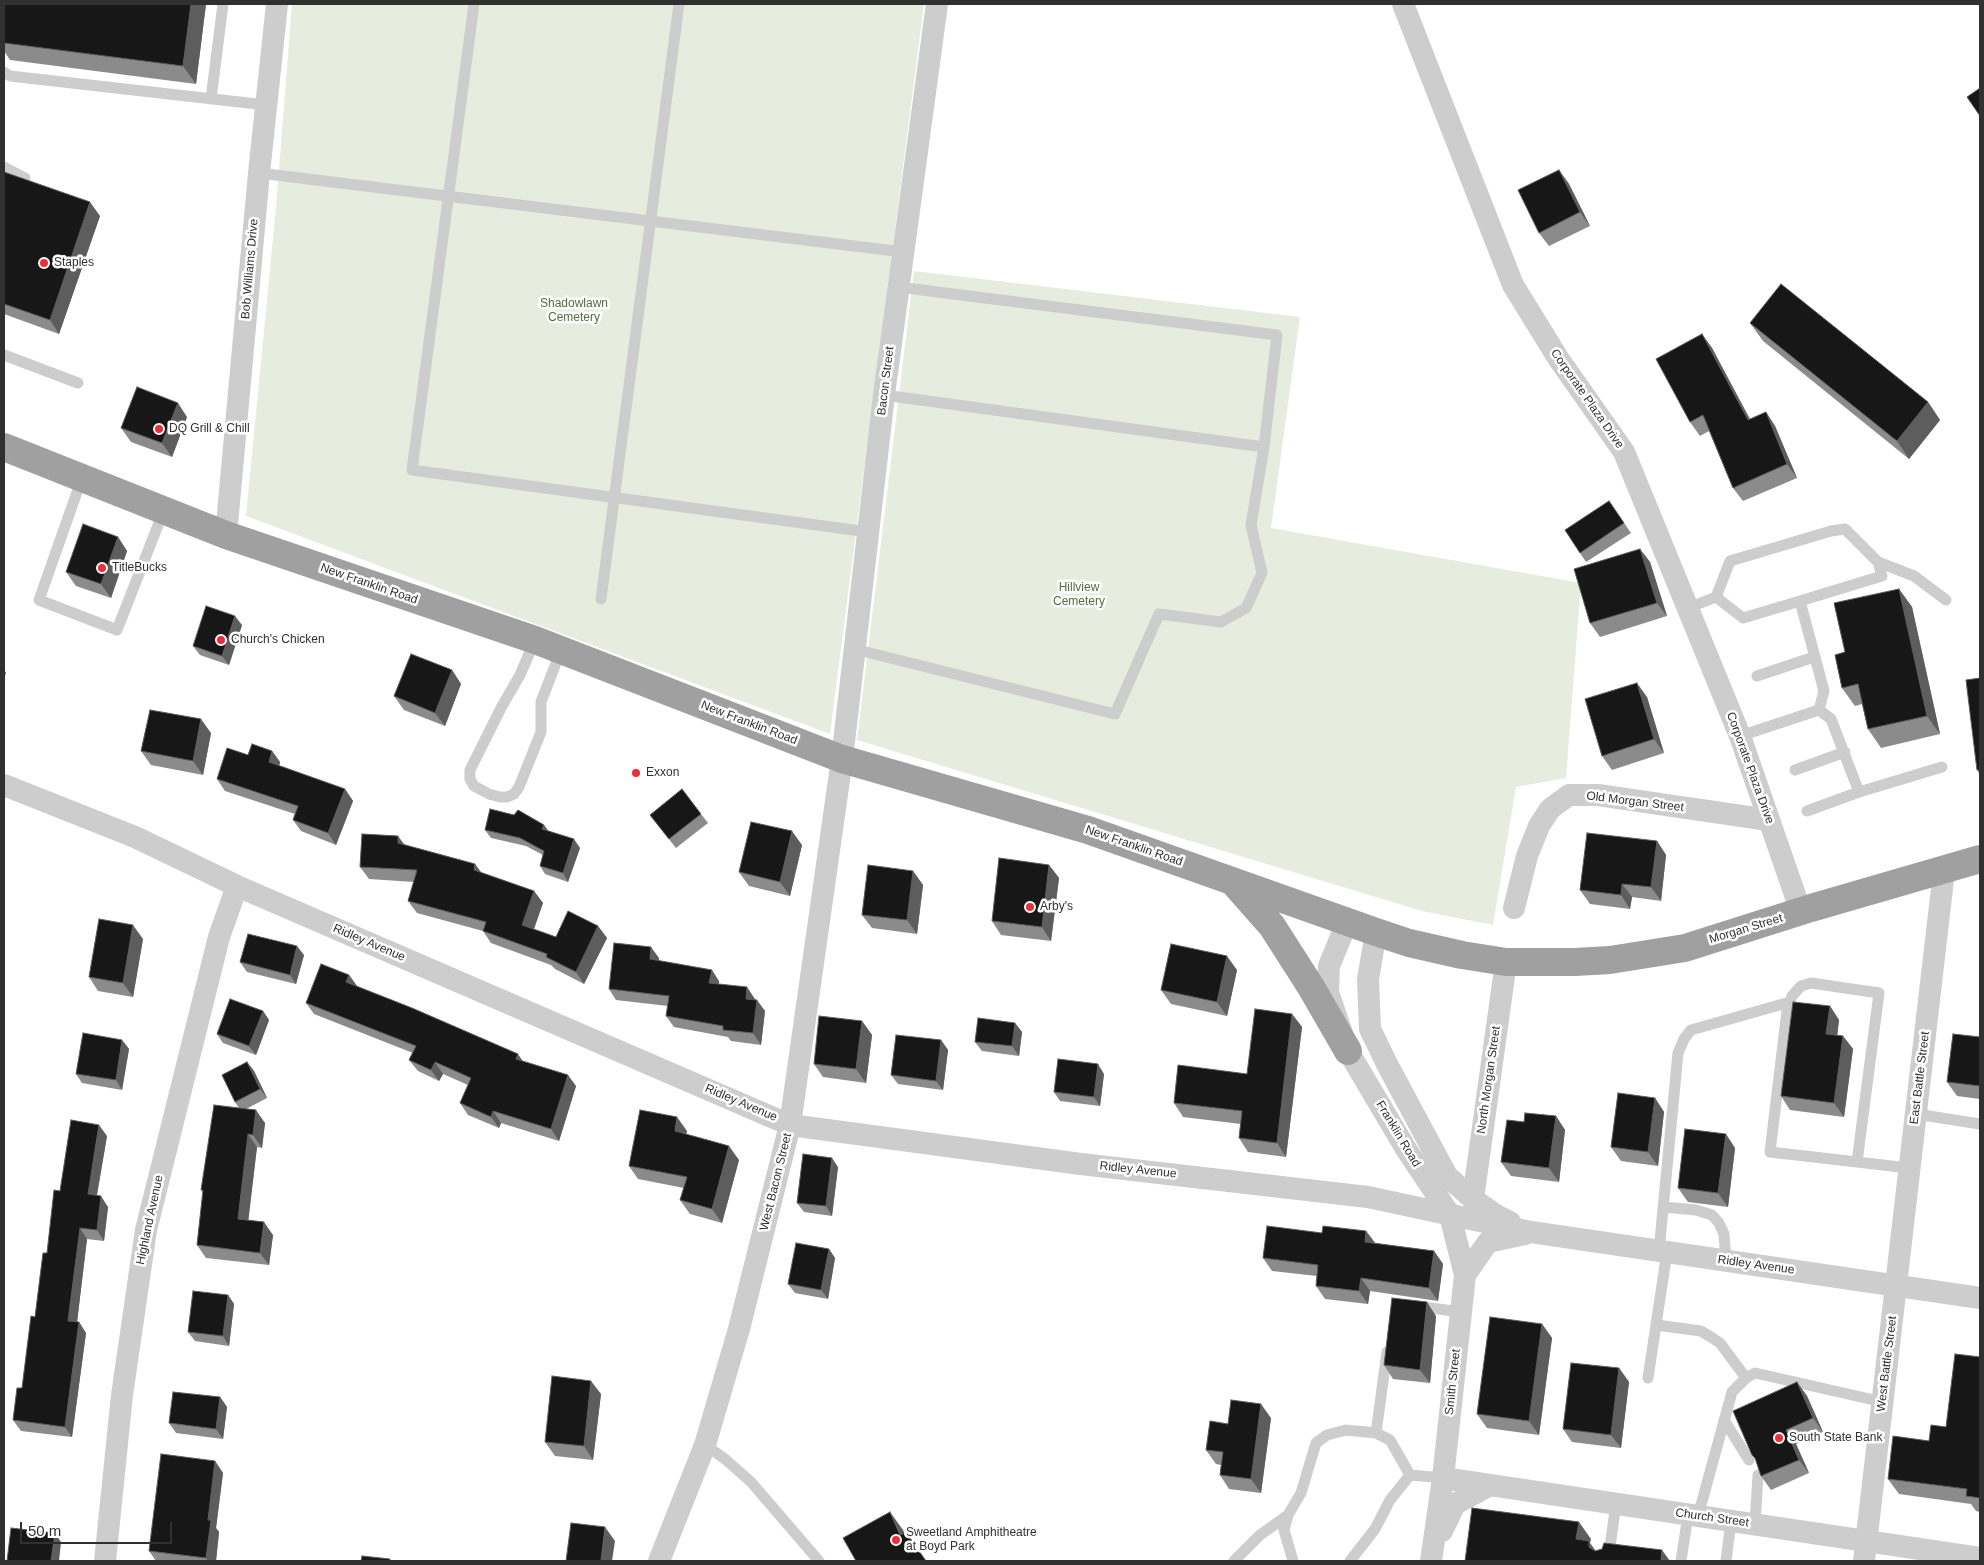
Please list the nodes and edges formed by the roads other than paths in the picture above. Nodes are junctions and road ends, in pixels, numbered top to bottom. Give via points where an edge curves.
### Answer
1 (223, 4) edge
2 (277, 4) edge
3 (474, 4) edge
4 (679, 4) edge
5 (937, 4) edge
6 (1403, 4) edge
7 (4, 72) edge
8 (211, 99) junction
9 (266, 105) junction
10 (4, 167) edge
11 (259, 173) junction
12 (24, 178) edge
13 (449, 196) junction
14 (650, 221) junction
15 (903, 252) junction
16 (898, 287) junction
17 (4, 355) edge
18 (78, 383) dead end
19 (884, 395) junction
20 (4, 447) edge
21 (1264, 447) junction
22 (82, 478) junction
23 (615, 498) junction
24 (164, 510) junction
25 (868, 532) junction
26 (226, 535) junction
27 (1878, 562) junction
28 (1716, 597) junction
29 (601, 599) dead end
30 (1946, 600) dead end
31 (1800, 602) junction
32 (1688, 608) junction
33 (535, 640) junction
34 (854, 649) junction
35 (561, 650) junction
36 (1814, 657) junction
37 (1756, 676) dead end
38 (1819, 710) junction
39 (1740, 736) junction
40 (1844, 752) junction
41 (842, 759) junction
42 (1942, 766) dead end
43 (1795, 770) dead end
44 (4, 785) edge
45 (1859, 792) junction
46 (1807, 811) dead end
47 (1770, 820) junction
48 (1980, 860) edge
49 (1944, 871) junction
50 (1232, 880) junction
51 (237, 886) junction
52 (1514, 908) dead end
53 (1801, 912) junction
54 (1347, 922) junction
55 (1376, 932) junction
56 (1506, 962) junction
57 (1790, 1002) junction
58 (1348, 1051) junction
59 (1916, 1114) junction
60 (1980, 1124) edge
61 (790, 1125) junction
62 (1858, 1162) junction
63 (1909, 1168) junction
64 (1473, 1199) junction
65 (1663, 1207) junction
66 (1450, 1215) junction
67 (1531, 1232) junction
68 (1663, 1252) junction
69 (1726, 1261) junction
70 (1465, 1275) junction
71 (1896, 1286) junction
72 (1980, 1298) edge
73 (1400, 1304) edge
74 (1461, 1312) junction
75 (1656, 1325) junction
76 (1389, 1338) edge
77 (1648, 1378) dead end
78 (1746, 1378) junction
79 (1883, 1402) junction
80 (1724, 1420) junction
81 (1376, 1433) junction
82 (705, 1445) junction
83 (1749, 1460) edge
84 (1410, 1475) junction
85 (1758, 1475) edge
86 (1443, 1478) junction
87 (1490, 1485) junction
88 (1616, 1504) junction
89 (1288, 1515) junction
90 (1693, 1515) junction
91 (1731, 1521) junction
92 (1755, 1524) junction
93 (1865, 1551) edge
94 (1432, 1555) edge
95 (1980, 1558) edge
96 (105, 1561) edge
97 (659, 1561) edge
98 (819, 1561) edge
99 (1234, 1561) edge
100 (1293, 1561) edge
101 (1350, 1561) edge
102 (1608, 1561) edge
103 (1681, 1561) edge
104 (1726, 1561) edge

1 - 8 lane
2 - 9 street, Bob Williams Drive
3 - 13 lane
4 - 14 lane
5 - 15 street, Bacon Street
6 - 32 street, Corporate Plaza Drive via 1513,285 1558,358 1624,452
7 - 8 lane via 10,76
8 - 9 lane
9 - 11 street, Bob Williams Drive
10 - 12 lane
11 - 13 lane
11 - 26 street, Bob Williams Drive
13 - 14 lane
13 - 23 lane via 412,470
14 - 15 lane
14 - 23 lane
15 - 16 street, Bacon Street
16 - 19 street, Bacon Street
16 - 21 lane via 1277,335
17 - 18 lane
19 - 21 lane
19 - 25 street, Bacon Street
20 - 22 highway, New Franklin Road
21 - 34 lane via 1251,525 1262,573 1246,608 1221,622 1159,614 1115,714
22 - 24 highway, New Franklin Road
22 - 24 lane via 39,600 117,630
23 - 25 lane
23 - 29 lane
24 - 26 highway, New Franklin Road
25 - 34 street, Bacon Street
26 - 33 highway, New Franklin Road
27 - 28 lane via 1845,529 1831,531 1730,561
27 - 30 lane via 1914,576
27 - 31 lane via 1882,576
28 - 31 lane via 1743,618
28 - 32 lane
31 - 36 lane
32 - 39 street, Corporate Plaza Drive
33 - 35 highway, New Franklin Road
33 - 35 lane via 470,770 474,786 489,794 507,797 519,787 541,732 542,697
34 - 41 street, Bacon Street
35 - 41 highway, New Franklin Road
36 - 37 lane
36 - 38 lane via 1824,691
38 - 39 lane
38 - 40 lane via 1831,719
39 - 47 street, Corporate Plaza Drive
40 - 43 lane
40 - 45 lane
41 - 50 highway, New Franklin Road via 1088,830
41 - 61 street, West Bacon Street
42 - 45 lane
44 - 51 street, Ridley Avenue via 135,837
45 - 46 lane
47 - 52 street, Old Morgan Street via 1598,795 1569,795 1550,809 1540,826 1527,856
47 - 53 street, Corporate Plaza Drive
48 - 49 highway, Morgan Street
49 - 53 highway, Morgan Street
49 - 59 street, East Battle Street
50 - 54 highway, New Franklin Road
50 - 58 highway via 1272,926
51 - 61 street, Ridley Avenue
51 - 96 street, Highland Avenue via 219,937 146,1230 122,1395
53 - 56 highway, Morgan Street via 1685,948 1648,955 1575,962
54 - 55 highway, New Franklin Road
54 - 58 street, Franklin Road via 1329,966 1328,992
55 - 56 highway, New Franklin Road via 1409,943
55 - 64 street, Franklin Road via 1368,978 1370,1029 1448,1176
56 - 64 street, North Morgan Street
57 - 62 lane via 1770,1152
57 - 62 lane via 1801,986 1811,983 1879,993
57 - 65 lane via 1691,1030 1684,1039 1678,1053
58 - 66 street, Franklin Road via 1406,1149
59 - 60 lane
59 - 63 street, East Battle Street
61 - 66 street, Ridley Avenue via 1081,1164 1368,1197
61 - 82 street, West Bacon Street via 739,1329
62 - 63 lane
63 - 71 street, East Battle Street
64 - 67 street, Ridley Avenue via 1496,1215
65 - 68 lane
65 - 69 lane via 1712,1215 1724,1234
66 - 67 street, Ridley Avenue
66 - 70 street, Smith Street
67 - 68 street, Ridley Avenue
67 - 70 street, Ridley Avenue via 1488,1242
68 - 69 street, Ridley Avenue
68 - 75 lane
69 - 71 street, Ridley Avenue
70 - 74 street, Smith Street
71 - 72 street, Ridley Avenue
71 - 79 street, West Battle Street
73 - 74 lane
74 - 86 street, Smith Street
75 - 77 lane
75 - 78 lane via 1701,1331 1711,1336
76 - 81 lane
78 - 79 lane via 1755,1373
78 - 80 lane via 1732,1392
79 - 93 street, West Battle Street
80 - 83 lane
80 - 90 lane
81 - 84 lane via 1390,1440
81 - 89 lane via 1346,1430 1327,1435 1316,1443 1301,1493
82 - 97 street, West Bacon Street
82 - 98 lane via 751,1482
84 - 86 lane
84 - 101 lane
85 - 92 lane
86 - 87 street, Church Street
86 - 94 street, Smith Street
87 - 88 street, Church Street
87 - 94 street, Smith Street via 1454,1504
88 - 90 street, Church Street
88 - 102 lane
89 - 99 lane via 1260,1535
89 - 100 lane via 1284,1530
90 - 91 street, Church Street
90 - 103 lane
91 - 92 street, Church Street
91 - 104 lane
92 - 93 street, Church Street
93 - 95 street, Church Street

